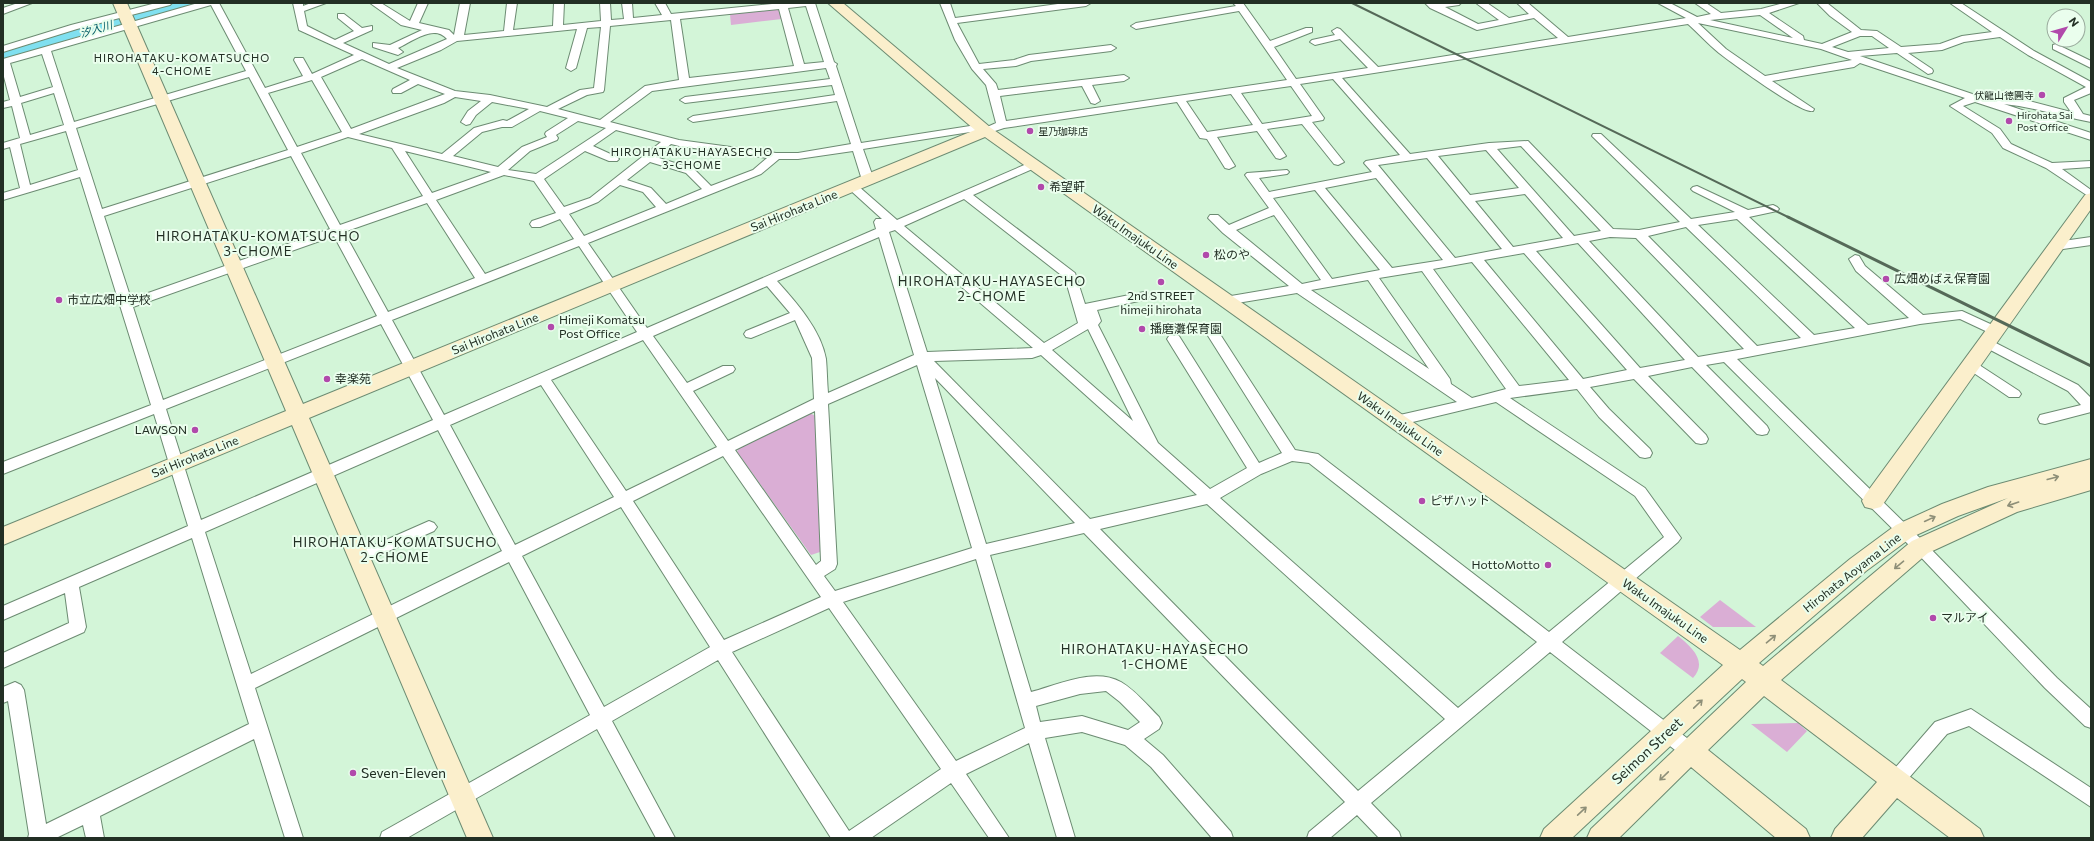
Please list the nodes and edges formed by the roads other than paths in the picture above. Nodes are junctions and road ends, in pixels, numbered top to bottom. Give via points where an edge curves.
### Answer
1 (27, 3) edge
2 (167, 3) edge
3 (208, 3) edge
4 (214, 3) edge
5 (321, 3) edge
6 (375, 3) edge
7 (423, 3) edge
8 (465, 3) edge
9 (512, 3) edge
10 (559, 3) edge
11 (605, 3) edge
12 (627, 3) edge
13 (660, 3) edge
14 (810, 3) edge
15 (835, 3) edge
16 (945, 3) edge
17 (1086, 3) edge
18 (1456, 3) edge
19 (1482, 3) edge
20 (1522, 3) edge
21 (1663, 3) edge
22 (1700, 3) edge
23 (1732, 3) edge
24 (1794, 3) edge
25 (1822, 3) edge
26 (1955, 3) edge
27 (1431, 4) edge
28 (1776, 5) edge
29 (298, 6) edge
30 (783, 6) junction
31 (1240, 6) edge
32 (392, 8) edge
33 (3, 11) edge
34 (1762, 12) junction
35 (1748, 13) junction
36 (126, 14) edge
37 (1536, 15) junction
38 (341, 16) dead end
39 (1719, 16) junction
40 (672, 17) junction
41 (629, 21) junction
42 (951, 21) junction
43 (1507, 21) junction
44 (1693, 21) junction
45 (606, 23) junction
46 (414, 24) junction
47 (582, 26) junction
48 (1136, 26) dead end
49 (433, 28) junction
50 (558, 28) junction
51 (1308, 30) dead end
52 (508, 33) junction
53 (1859, 33) junction
54 (2000, 34) junction
55 (456, 39) junction
56 (1566, 40) junction
57 (1315, 42) dead end
58 (1806, 42) junction
59 (334, 44) junction
60 (376, 45) dead end
61 (1267, 46) junction
62 (1823, 47) junction
63 (3, 48) edge
64 (391, 48) junction
65 (1111, 48) dead end
66 (2052, 48) edge
67 (2058, 48) edge
68 (46, 50) junction
69 (1900, 51) junction
70 (2031, 53) junction
71 (1846, 54) junction
72 (361, 56) junction
73 (1858, 59) junction
74 (299, 60) dead end
75 (407, 60) junction
76 (4, 62) edge
77 (832, 64) junction
78 (2091, 65) edge
79 (976, 67) junction
80 (388, 68) junction
81 (571, 68) dead end
82 (800, 69) junction
83 (1376, 70) junction
84 (1928, 71) dead end
85 (251, 73) junction
86 (1335, 76) junction
87 (312, 77) junction
88 (1124, 78) dead end
89 (1764, 79) junction
90 (418, 80) junction
91 (837, 81) junction
92 (684, 82) junction
93 (1294, 82) junction
94 (1086, 83) junction
95 (2091, 86) edge
96 (58, 89) junction
97 (2091, 89) edge
98 (398, 91) dead end
99 (1234, 91) junction
100 (262, 92) junction
101 (453, 94) junction
102 (994, 94) junction
103 (722, 96) junction
104 (842, 97) junction
105 (490, 98) junction
106 (162, 99) junction
107 (1180, 99) junction
108 (1980, 99) junction
109 (685, 100) dead end
110 (16, 101) junction
111 (1095, 101) dead end
112 (3, 105) edge
113 (1809, 108) dead end
114 (543, 109) junction
115 (724, 114) junction
116 (577, 116) junction
117 (2080, 118) junction
118 (693, 119) dead end
119 (2091, 119) edge
120 (1304, 120) junction
121 (466, 122) dead end
122 (602, 123) junction
123 (71, 126) junction
124 (614, 127) junction
125 (1259, 127) junction
126 (994, 128) junction
127 (348, 134) junction
128 (1210, 135) junction
129 (1597, 136) dead end
130 (2091, 138) edge
131 (26, 139) junction
132 (669, 141) junction
133 (8, 144) edge
134 (396, 146) junction
135 (1489, 146) junction
136 (585, 147) junction
137 (858, 148) junction
138 (294, 151) junction
139 (1430, 154) junction
140 (776, 156) junction
141 (1280, 156) dead end
142 (445, 157) junction
143 (649, 158) junction
144 (1408, 158) junction
145 (613, 159) dead end
146 (2091, 159) edge
147 (1338, 162) dead end
148 (2091, 163) edge
149 (1033, 165) junction
150 (1229, 166) dead end
151 (2050, 166) junction
152 (502, 171) junction
153 (84, 172) junction
154 (1283, 172) dead end
155 (1379, 174) junction
156 (538, 178) junction
157 (620, 181) junction
158 (198, 183) junction
159 (861, 184) junction
160 (1318, 186) junction
161 (1697, 189) dead end
162 (26, 190) junction
163 (1528, 190) junction
164 (710, 191) junction
165 (965, 195) junction
166 (2091, 195) edge
167 (1265, 196) junction
168 (3, 197) edge
169 (429, 198) junction
170 (2091, 198) edge
171 (1467, 199) junction
172 (664, 209) junction
173 (1773, 209) dead end
174 (1275, 210) junction
175 (562, 213) junction
176 (99, 214) junction
177 (1743, 214) junction
178 (1214, 218) dead end
179 (1690, 222) junction
180 (536, 224) dead end
181 (889, 228) junction
182 (1228, 230) junction
183 (338, 231) junction
184 (1610, 233) junction
185 (1639, 234) junction
186 (1576, 240) junction
187 (581, 241) junction
188 (2091, 241) edge
189 (2056, 246) junction
190 (1527, 248) junction
191 (1510, 251) junction
192 (1475, 258) junction
193 (1855, 259) dead end
194 (1452, 262) junction
195 (234, 267) junction
196 (1424, 267) junction
197 (1389, 273) junction
198 (1371, 276) junction
199 (482, 280) junction
200 (769, 280) junction
201 (1329, 283) junction
202 (613, 285) junction
203 (1300, 288) junction
204 (1144, 296) dead end
205 (1225, 301) junction
206 (127, 305) junction
207 (799, 314) junction
208 (385, 318) junction
209 (1920, 320) junction
210 (1088, 324) junction
211 (1211, 331) dead end
212 (1866, 331) junction
213 (645, 334) junction
214 (751, 334) dead end
215 (1990, 336) junction
216 (1174, 339) dead end
217 (1812, 341) junction
218 (1043, 350) junction
219 (1755, 352) junction
220 (922, 357) junction
221 (1727, 357) junction
222 (275, 362) junction
223 (1695, 362) junction
224 (1970, 364) junction
225 (412, 368) junction
226 (728, 369) dead end
227 (1637, 373) junction
228 (543, 378) junction
229 (1580, 384) junction
230 (685, 389) junction
231 (1450, 389) junction
232 (1515, 391) junction
233 (2014, 394) dead end
234 (1498, 397) junction
235 (821, 402) junction
236 (1470, 404) junction
237 (2091, 407) edge
238 (158, 408) junction
239 (298, 415) junction
240 (2045, 419) dead end
241 (1396, 420) junction
242 (442, 422) junction
243 (1762, 430) dead end
244 (1701, 439) dead end
245 (727, 448) junction
246 (1155, 451) junction
247 (1645, 453) dead end
248 (1291, 455) junction
249 (178, 464) junction
250 (3, 468) edge
251 (2091, 468) edge
252 (1256, 470) junction
253 (322, 474) junction
254 (2091, 482) edge
255 (1208, 498) junction
256 (624, 499) junction
257 (1873, 500) junction
258 (1088, 526) junction
259 (429, 527) dead end
260 (198, 528) junction
261 (1904, 532) junction
262 (3, 536) edge
263 (1920, 548) junction
264 (981, 551) junction
265 (513, 554) junction
266 (359, 558) junction
267 (815, 574) junction
268 (1624, 581) junction
269 (71, 584) junction
270 (832, 599) junction
271 (3, 613) edge
272 (385, 617) junction
273 (1550, 642) junction
274 (720, 650) junction
275 (3, 661) edge
276 (1741, 664) junction
277 (1763, 680) junction
278 (246, 684) junction
279 (3, 695) edge
280 (1026, 701) junction
281 (600, 718) junction
282 (1458, 719) junction
283 (2091, 720) edge
284 (260, 727) junction
285 (1036, 731) junction
286 (1667, 733) junction
287 (1130, 739) junction
288 (1690, 751) junction
289 (953, 772) junction
290 (1895, 781) junction
291 (462, 796) junction
292 (2091, 798) edge
293 (1358, 803) junction
294 (90, 811) junction
295 (38, 837) edge
296 (95, 838) edge
297 (294, 838) edge
298 (389, 838) edge
299 (480, 838) edge
300 (666, 838) edge
301 (842, 838) edge
302 (855, 838) edge
303 (1000, 838) edge
304 (1066, 838) edge
305 (1224, 838) edge
306 (1316, 838) edge
307 (1392, 838) edge
308 (1554, 838) edge
309 (1600, 838) edge
310 (1797, 838) edge
311 (1844, 838) edge
312 (1971, 838) edge

1 - 33 street
2 - 36 street
3 - 36 street
4 - 85 street
5 - 29 street
6 - 32 street
7 - 46 street
8 - 55 street
9 - 52 street
10 - 50 street
11 - 45 street
12 - 41 street
13 - 40 street
14 - 30 street
14 - 77 street
15 - 126 main road, Waku Imajuku Line
16 - 42 street
17 - 42 street
18 - 27 street
19 - 43 street
20 - 37 street
21 - 44 street
22 - 39 street
23 - 35 street
24 - 28 street
25 - 53 street
26 - 54 street
27 - 43 street via 1477,27
28 - 34 street
29 - 59 street via 302,28
30 - 40 street
30 - 82 street
31 - 48 street
31 - 61 street
32 - 46 street via 404,23
34 - 35 street
34 - 58 street
35 - 39 street
36 - 63 street
36 - 68 street
36 - 106 main road
37 - 43 street
37 - 56 street
38 - 59 street via 365,30
39 - 44 street
40 - 41 street
40 - 92 street
41 - 45 street
42 - 79 street
44 - 56 street
44 - 58 street
44 - 89 street via 1723,51
45 - 47 street
45 - 114 street via 599,90 584,92
46 - 49 street
47 - 50 street
47 - 81 street
49 - 55 street via 446,32
49 - 64 street
50 - 52 street
51 - 61 street
52 - 55 street
53 - 62 street
53 - 69 street via 1874,34
54 - 69 street via 1948,43 1942,47
54 - 70 street
55 - 75 street
56 - 83 street
57 - 83 street via 1339,34
58 - 62 street
59 - 72 street
60 - 64 street
61 - 93 street
62 - 71 street
64 - 75 street
65 - 79 street
66 - 70 street
67 - 78 street
68 - 76 street
68 - 96 street
69 - 71 street
69 - 84 street
70 - 95 street
71 - 73 street
72 - 80 street
72 - 87 street
73 - 89 street via 1854,64
73 - 108 street
74 - 87 street
75 - 80 street
76 - 110 street
77 - 82 street
77 - 91 street
79 - 102 street via 991,84
80 - 90 street
82 - 92 street
83 - 86 street
85 - 100 street
85 - 106 street
86 - 93 street
86 - 144 street
87 - 100 street
87 - 127 street
88 - 94 street
89 - 113 street
90 - 98 street
90 - 101 street
91 - 103 street
91 - 104 street
92 - 122 street via 650,88
93 - 99 street
93 - 120 street via 1319,118
94 - 102 street
94 - 111 street
96 - 110 street
96 - 123 street
97 - 117 street via 2069,98
99 - 107 street
99 - 125 street
100 - 138 street
101 - 105 street
101 - 127 street
102 - 126 street
103 - 109 street
103 - 115 street
104 - 115 street
104 - 137 street
105 - 114 street
105 - 121 street via 472,113
106 - 123 street
106 - 158 main road
107 - 126 street
107 - 128 street via 1204,136
108 - 117 street via 2026,103
108 - 130 street
108 - 151 street via 1955,106 1996,132 2007,146
110 - 112 street
110 - 131 street
114 - 116 street
114 - 142 street via 508,125 503,123 478,130
115 - 118 street
116 - 122 street
116 - 152 street via 550,134 553,138 526,149
117 - 119 street
120 - 125 street
120 - 147 street
122 - 124 street
123 - 131 street
123 - 153 street
124 - 132 street
124 - 136 street
125 - 128 street
125 - 141 street
126 - 137 street via 970,129
126 - 149 main road, Waku Imajuku Line
126 - 159 main road, Sai Hirohata Line
127 - 134 street
127 - 138 street
128 - 150 street
129 - 179 street
131 - 133 street
132 - 140 street
132 - 143 street
133 - 162 street
134 - 142 street
134 - 169 street
135 - 139 street
135 - 163 street
135 - 184 street via 1524,143
136 - 145 street
136 - 156 street
137 - 140 street via 798,156
137 - 159 street
138 - 158 street
138 - 183 street
139 - 144 street
139 - 171 street
140 - 164 street via 757,172
142 - 152 street
143 - 157 street
143 - 164 street via 690,171
144 - 155 street via 1370,163
146 - 148 street via 2087,160
148 - 151 street
149 - 165 street
149 - 205 main road, Waku Imajuku Line
151 - 166 street
152 - 156 street
152 - 169 street
153 - 162 street
153 - 176 street
154 - 167 street via 1251,175
155 - 160 street
155 - 194 street
156 - 175 street
157 - 172 street via 647,190
157 - 175 street via 594,200
158 - 176 street
158 - 195 main road
159 - 181 street
159 - 202 main road, Sai Hirohata Line
160 - 167 street
160 - 197 street
161 - 177 street
162 - 168 street
163 - 171 street
163 - 186 street
164 - 172 street
165 - 181 street
165 - 210 street via 1071,276
167 - 174 street
169 - 183 street
169 - 199 street
170 - 189 main road
171 - 191 street
172 - 187 street
173 - 177 street
174 - 182 street
174 - 201 street
175 - 180 street
175 - 187 street
176 - 206 street
177 - 179 street
177 - 212 street
178 - 182 street
179 - 185 street
179 - 217 street
181 - 200 street
181 - 218 street
181 - 220 street
182 - 203 street
183 - 195 street
183 - 208 street
184 - 185 street
184 - 186 street
185 - 219 street
186 - 190 street
186 - 223 street
187 - 199 street
187 - 202 street
188 - 189 street
189 - 215 main road
190 - 191 street
190 - 227 street
191 - 192 street
192 - 194 street
192 - 229 street
193 - 209 street via 1860,268
194 - 196 street
195 - 206 street
195 - 222 main road
196 - 197 street
196 - 232 street
197 - 198 street
198 - 201 street
198 - 231 street
199 - 208 street
200 - 207 street
200 - 213 street
201 - 203 street
202 - 213 street
202 - 225 main road, Sai Hirohata Line
203 - 205 street
203 - 231 street
204 - 210 street via 1090,307 1095,321
205 - 241 main road, Waku Imajuku Line
206 - 238 street
207 - 214 street
207 - 235 street via 809,330 819,358
208 - 222 street
208 - 225 street
209 - 212 street
209 - 215 street via 1962,314
210 - 218 street
210 - 246 street
211 - 248 street
212 - 217 street
213 - 228 street
213 - 230 street
215 - 224 main road
215 - 237 street via 2073,388
216 - 252 street
217 - 219 street
218 - 220 street via 1032,353
218 - 246 street
219 - 221 street
220 - 235 street
220 - 258 street
220 - 264 street
221 - 223 street
221 - 257 street
222 - 238 street
222 - 239 main road
223 - 227 street
223 - 243 street
224 - 233 street
224 - 257 main road
225 - 239 main road, Sai Hirohata Line
225 - 242 street
226 - 230 street
227 - 229 street
227 - 244 street
228 - 242 street
228 - 256 street
229 - 232 street
229 - 247 street via 1604,413
230 - 245 street
231 - 236 street
232 - 234 street
234 - 236 street
234 - 268 street via 1640,492 1673,538
235 - 245 street
235 - 267 street via 830,564
236 - 241 street
237 - 240 street
238 - 249 street
238 - 250 street
239 - 249 main road, Sai Hirohata Line
239 - 253 main road
241 - 268 main road, Waku Imajuku Line
242 - 253 street
242 - 265 street
245 - 256 street
245 - 267 street
246 - 255 street
248 - 252 street
248 - 273 street via 1313,458
249 - 260 street
249 - 262 main road, Sai Hirohata Line
261 -> 251 main road, Hirohata Aoyama Line via 1950,510 1995,493
252 - 255 street
253 - 260 street
253 - 266 main road
254 -> 263 main road, Hirohata Aoyama Line via 2012,505
255 - 258 street
255 - 282 street
256 - 265 street
256 - 274 street
257 - 261 street
258 - 264 street
258 - 293 street
259 - 266 street
260 - 269 street
260 - 278 street
261 - 263 street
276 -> 261 main road, Hirohata Aoyama Line via 1858,566
263 -> 277 main road, Hirohata Aoyama Line
263 - 283 street
264 - 270 street
264 - 280 street
265 - 272 street
265 - 281 street
266 - 272 main road
267 - 270 street
268 - 273 street
268 - 276 main road, Waku Imajuku Line
269 - 271 street
269 - 275 street via 78,627
270 - 274 street
270 - 289 street
272 - 278 street
272 - 291 main road
273 - 282 street
273 - 286 street
274 - 281 street
274 - 301 street
276 - 277 main road, Waku Imajuku Line
286 -> 276 main road, Seimon Street
277 - 288 main road
277 - 290 main road, Waku Imajuku Line
278 - 284 street
279 - 295 street via 15,690
280 - 285 street
280 - 287 street via 1095,683 1107,684 1125,695 1153,723
281 - 291 street
281 - 300 street
282 - 293 street
284 - 294 street
284 - 297 street
285 - 287 street via 1082,724
285 - 289 street
285 - 304 street
286 - 288 street
308 -> 286 main road, Seimon Street
287 - 305 street via 1157,761
288 -> 309 main road
288 - 310 main road
289 - 302 street
289 - 303 street
290 - 292 street via 1941,728 1971,717
290 - 311 main road
290 - 312 main road, Waku Imajuku Line
291 - 298 street
291 - 299 main road
293 - 306 street
293 - 307 street
294 - 295 street
294 - 296 street

